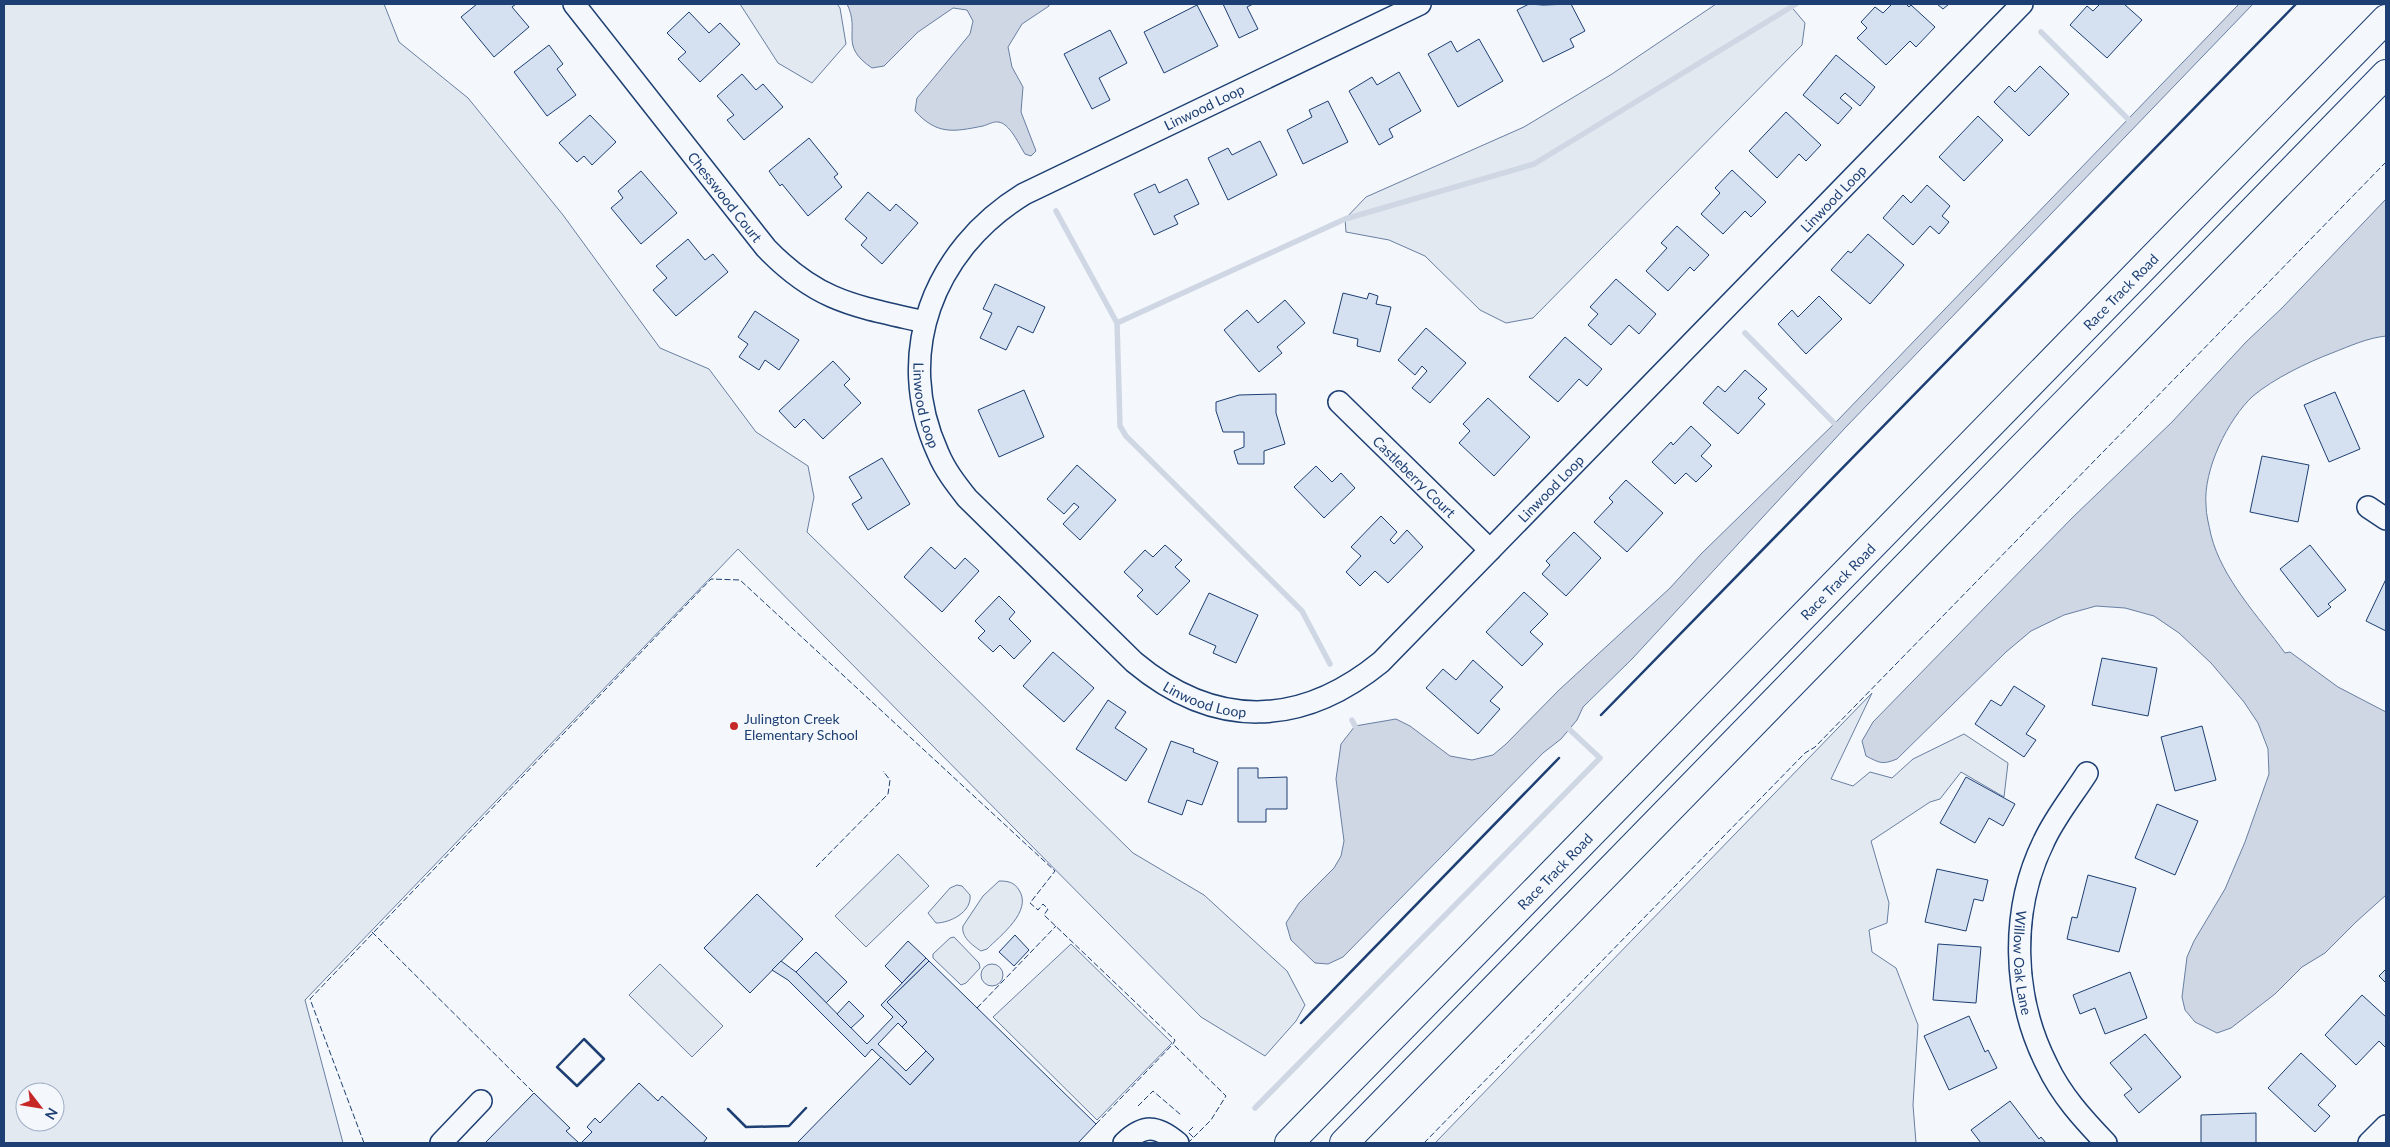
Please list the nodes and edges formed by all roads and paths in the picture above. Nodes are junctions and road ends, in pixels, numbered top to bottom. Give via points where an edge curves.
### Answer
1 (574, 4) edge
2 (1420, 4) edge
3 (2022, 4) edge
4 (2386, 19) edge
5 (2386, 74) edge
6 (925, 322) junction
7 (1339, 402) dead end
8 (2368, 507) dead end
9 (2386, 518) edge
10 (1490, 550) junction
11 (2087, 773) dead end
12 (481, 1101) dead end
13 (2386, 1126) edge
14 (441, 1143) edge
15 (1124, 1143) edge
16 (1178, 1143) edge
17 (1289, 1143) edge
18 (1344, 1143) edge
19 (2106, 1143) edge
20 (2369, 1143) edge

1 - 6 street, Chesswood Court via 766,248 788,271 824,294 853,305
2 - 6 street, Linwood Loop via 1024,194 1002,208 974,233 947,269
3 - 10 street, Linwood Loop
4 - 17 main road, Race Track Road
5 - 18 main road
6 - 10 street, Linwood Loop via 920,351 921,396 938,453 949,474 967,498 1134,662 1176,693 1226,710 1253,712 1281,710 1335,694 1381,662
7 - 10 street, Castleberry Court
8 - 9 street
11 - 19 street, Willow Oak Lane via 2044,840 2033,868 2025,898 2019,959 2025,1005 2046,1065 2082,1118
12 - 14 street
13 - 20 street
15 - 16 street via 1141,1130 1150,1128

